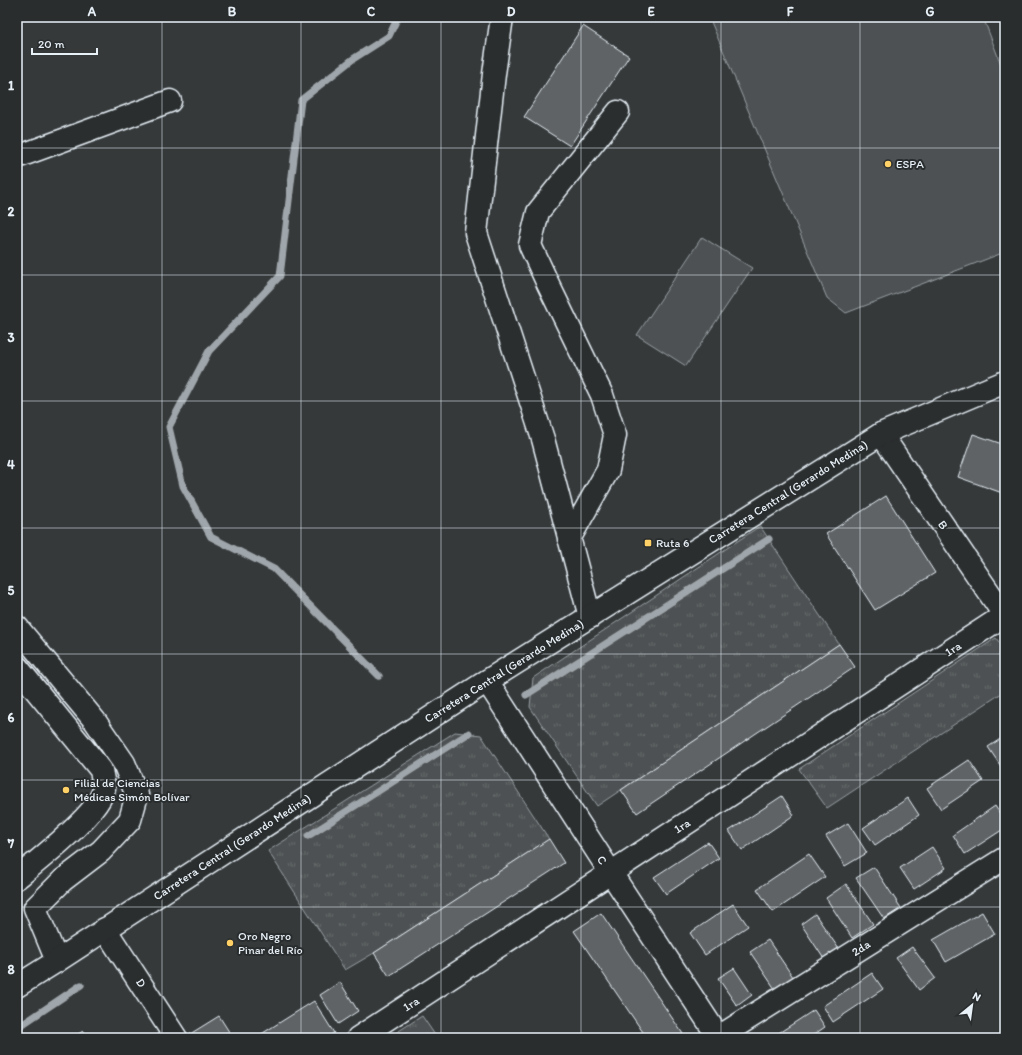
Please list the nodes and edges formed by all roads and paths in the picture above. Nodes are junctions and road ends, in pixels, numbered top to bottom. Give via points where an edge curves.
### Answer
1 (502, 17) edge
2 (170, 101) dead end
3 (618, 112) dead end
4 (17, 157) edge
5 (1005, 382) edge
6 (880, 434) junction
7 (569, 539) junction
8 (1005, 615) edge
9 (590, 617) junction
10 (17, 627) edge
11 (17, 667) edge
12 (487, 681) junction
13 (1005, 858) edge
14 (611, 873) junction
15 (17, 878) edge
16 (35, 908) junction
17 (105, 929) junction
18 (57, 961) junction
19 (17, 986) edge
20 (176, 1038) edge
21 (358, 1038) edge
22 (718, 1038) edge

1 - 7 street via 476,233 543,439
2 - 4 street
3 - 7 street via 538,212 530,245 602,394 615,435 608,470
5 - 6 street, Carretera Central (Gerardo Medina)
6 - 8 street, B
6 - 9 street, Carretera Central (Gerardo Medina)
7 - 9 street
8 - 14 street, 1ra
9 - 12 street, Carretera Central (Gerardo Medina)
10 - 16 street via 95,721 124,763 138,795 130,820 101,851 63,880
11 - 15 street via 101,770 104,789 97,805 63,841
12 - 14 street, C
12 - 17 street, Carretera Central (Gerardo Medina)
13 - 22 street, 2da
14 - 21 street, 1ra
14 - 22 street, C
15 - 16 street
16 - 18 street
17 - 18 street, Carretera Central (Gerardo Medina)
17 - 20 street, D
18 - 19 street, Carretera Central (Gerardo Medina)

